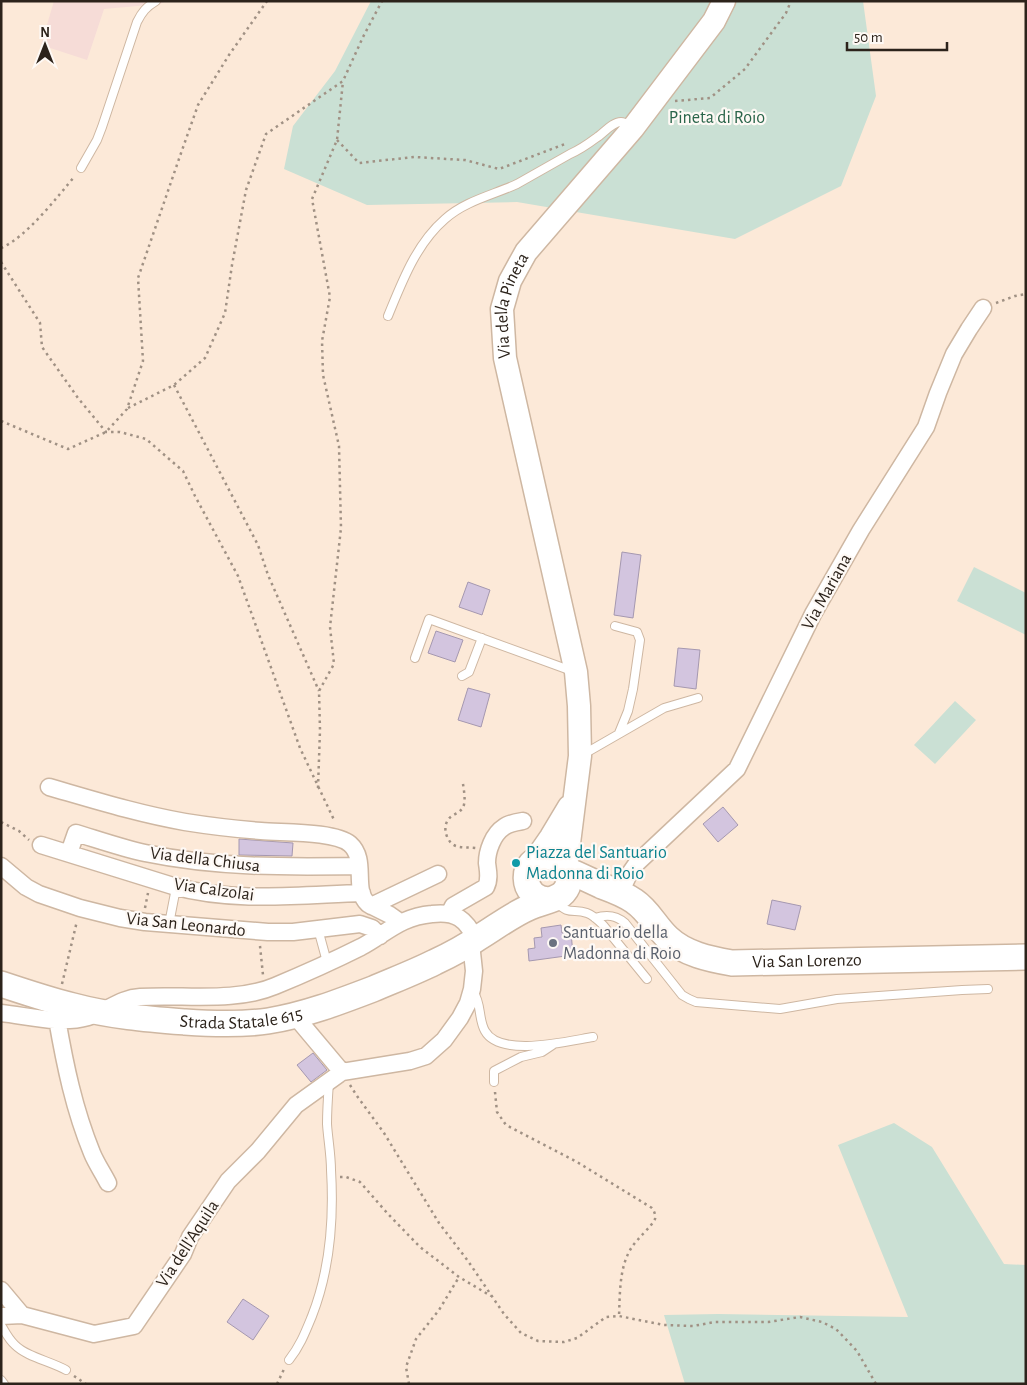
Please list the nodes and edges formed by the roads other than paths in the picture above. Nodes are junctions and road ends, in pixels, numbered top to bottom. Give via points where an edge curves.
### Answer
1 (156, 1) edge
2 (724, 1) edge
3 (633, 128) junction
4 (81, 168) road end
5 (983, 308) road end
6 (388, 316) dead end
7 (615, 626) dead end
8 (482, 638) junction
9 (415, 658) dead end
10 (576, 672) junction
11 (462, 676) dead end
12 (698, 698) dead end
13 (619, 734) junction
14 (580, 756) junction
15 (577, 784) junction
16 (49, 787) dead end
17 (523, 821) dead end
18 (42, 845) road end
19 (69, 853) junction
20 (1, 866) edge
21 (359, 866) junction
22 (566, 868) junction
23 (530, 870) junction
24 (438, 874) dead end
25 (195, 891) junction
26 (616, 892) junction
27 (367, 899) junction
28 (554, 899) junction
29 (449, 914) junction
30 (595, 918) junction
31 (400, 922) junction
32 (169, 924) junction
33 (318, 929) junction
34 (380, 936) junction
35 (478, 939) junction
36 (1026, 957) edge
37 (327, 962) junction
38 (647, 979) dead end
39 (1, 984) edge
40 (472, 989) junction
41 (988, 989) dead end
42 (57, 1011) junction
43 (100, 1012) junction
44 (1, 1013) edge
45 (295, 1016) junction
46 (593, 1037) dead end
47 (556, 1043) junction
48 (336, 1076) junction
49 (494, 1082) road end
50 (108, 1183) dead end
51 (1, 1290) edge
52 (22, 1315) junction
53 (1, 1316) edge
54 (1, 1325) edge
55 (289, 1360) road end
56 (66, 1370) road end
57 (1, 1380) edge
58 (4, 1384) edge

1 - 4 lane via 142,11 137,22 102,127
2 - 3 main road, Via della Pineta via 714,21
3 - 6 lane via 620,122 613,125 597,138 516,184 462,207 445,218 419,250
3 - 10 main road, Via della Pineta via 526,252 510,281 502,309 505,358
5 - 26 street, Via Mariana via 954,354 926,427 813,614 737,769 637,863
7 - 13 lane via 637,632 640,640 628,711
8 - 9 lane via 429,619
8 - 10 lane
8 - 11 lane via 469,672
10 - 14 main road, Via della Pineta
12 - 13 lane via 664,708
13 - 14 lane
14 - 15 main road, Via della Pineta
15 - 22 main road, Via della Pineta
15 - 23 main road, Via della Pineta via 567,810
16 - 21 street via 186,822 339,838 354,849
17 - 29 street via 502,828 492,842 486,887 455,904
18 - 19 street, Via Calzolai
19 - 21 street, Via della Chiusa via 76,833 136,851 194,861 261,867
19 - 25 street, Via Calzolai
20 - 32 street, Via San Leonardo via 32,891 80,908
21 - 27 street
22 - 23 main road via 558,860 542,858
22 - 26 main road, Via San Lorenzo
22 - 28 main road via 568,885
23 - 28 main road via 528,886 533,894 539,898
23 - 35 main road
24 - 27 street
25 - 27 street, Via Calzolai
25 - 32 lane via 175,893
26 - 28 main road via 583,889
26 - 36 main road, Via San Lorenzo via 648,912 667,937 679,946 710,959 732,963
27 - 31 street
28 - 30 lane via 563,909 589,913
28 - 35 main road via 522,910
29 - 31 street via 422,915
29 - 35 street via 465,922
30 - 38 lane
30 - 41 lane via 609,915 619,918 682,995 696,1002 780,1009 837,999
31 - 34 street
32 - 33 street, Via San Leonardo via 258,932
33 - 34 street, Via San Leonardo via 360,924 372,928
33 - 37 lane
34 - 37 street
35 - 40 street, Via dell'Aquila
35 - 45 main road, Strada Statale 615 via 410,974 338,1003
37 - 43 street via 254,992 134,998
39 - 42 main road, Strada Statale 615
40 - 47 lane via 477,996 481,1024 494,1041 523,1046
40 - 48 street, Via dell'Aquila via 460,1018 444,1040 426,1056
42 - 43 main road, Strada Statale 615
42 - 44 street
42 - 50 street via 74,1102 92,1154
43 - 45 main road, Strada Statale 615 via 211,1024 259,1022
45 - 48 street
46 - 47 lane
47 - 49 lane via 494,1071
48 - 52 street, Via dell'Aquila via 296,1105 228,1181 134,1326 94,1334
48 - 55 lane via 327,1124 332,1178 329,1259 318,1300 298,1348
51 - 52 street
52 - 53 street, Via dell'Aquila
54 - 56 lane via 15,1346
57 - 58 lane

